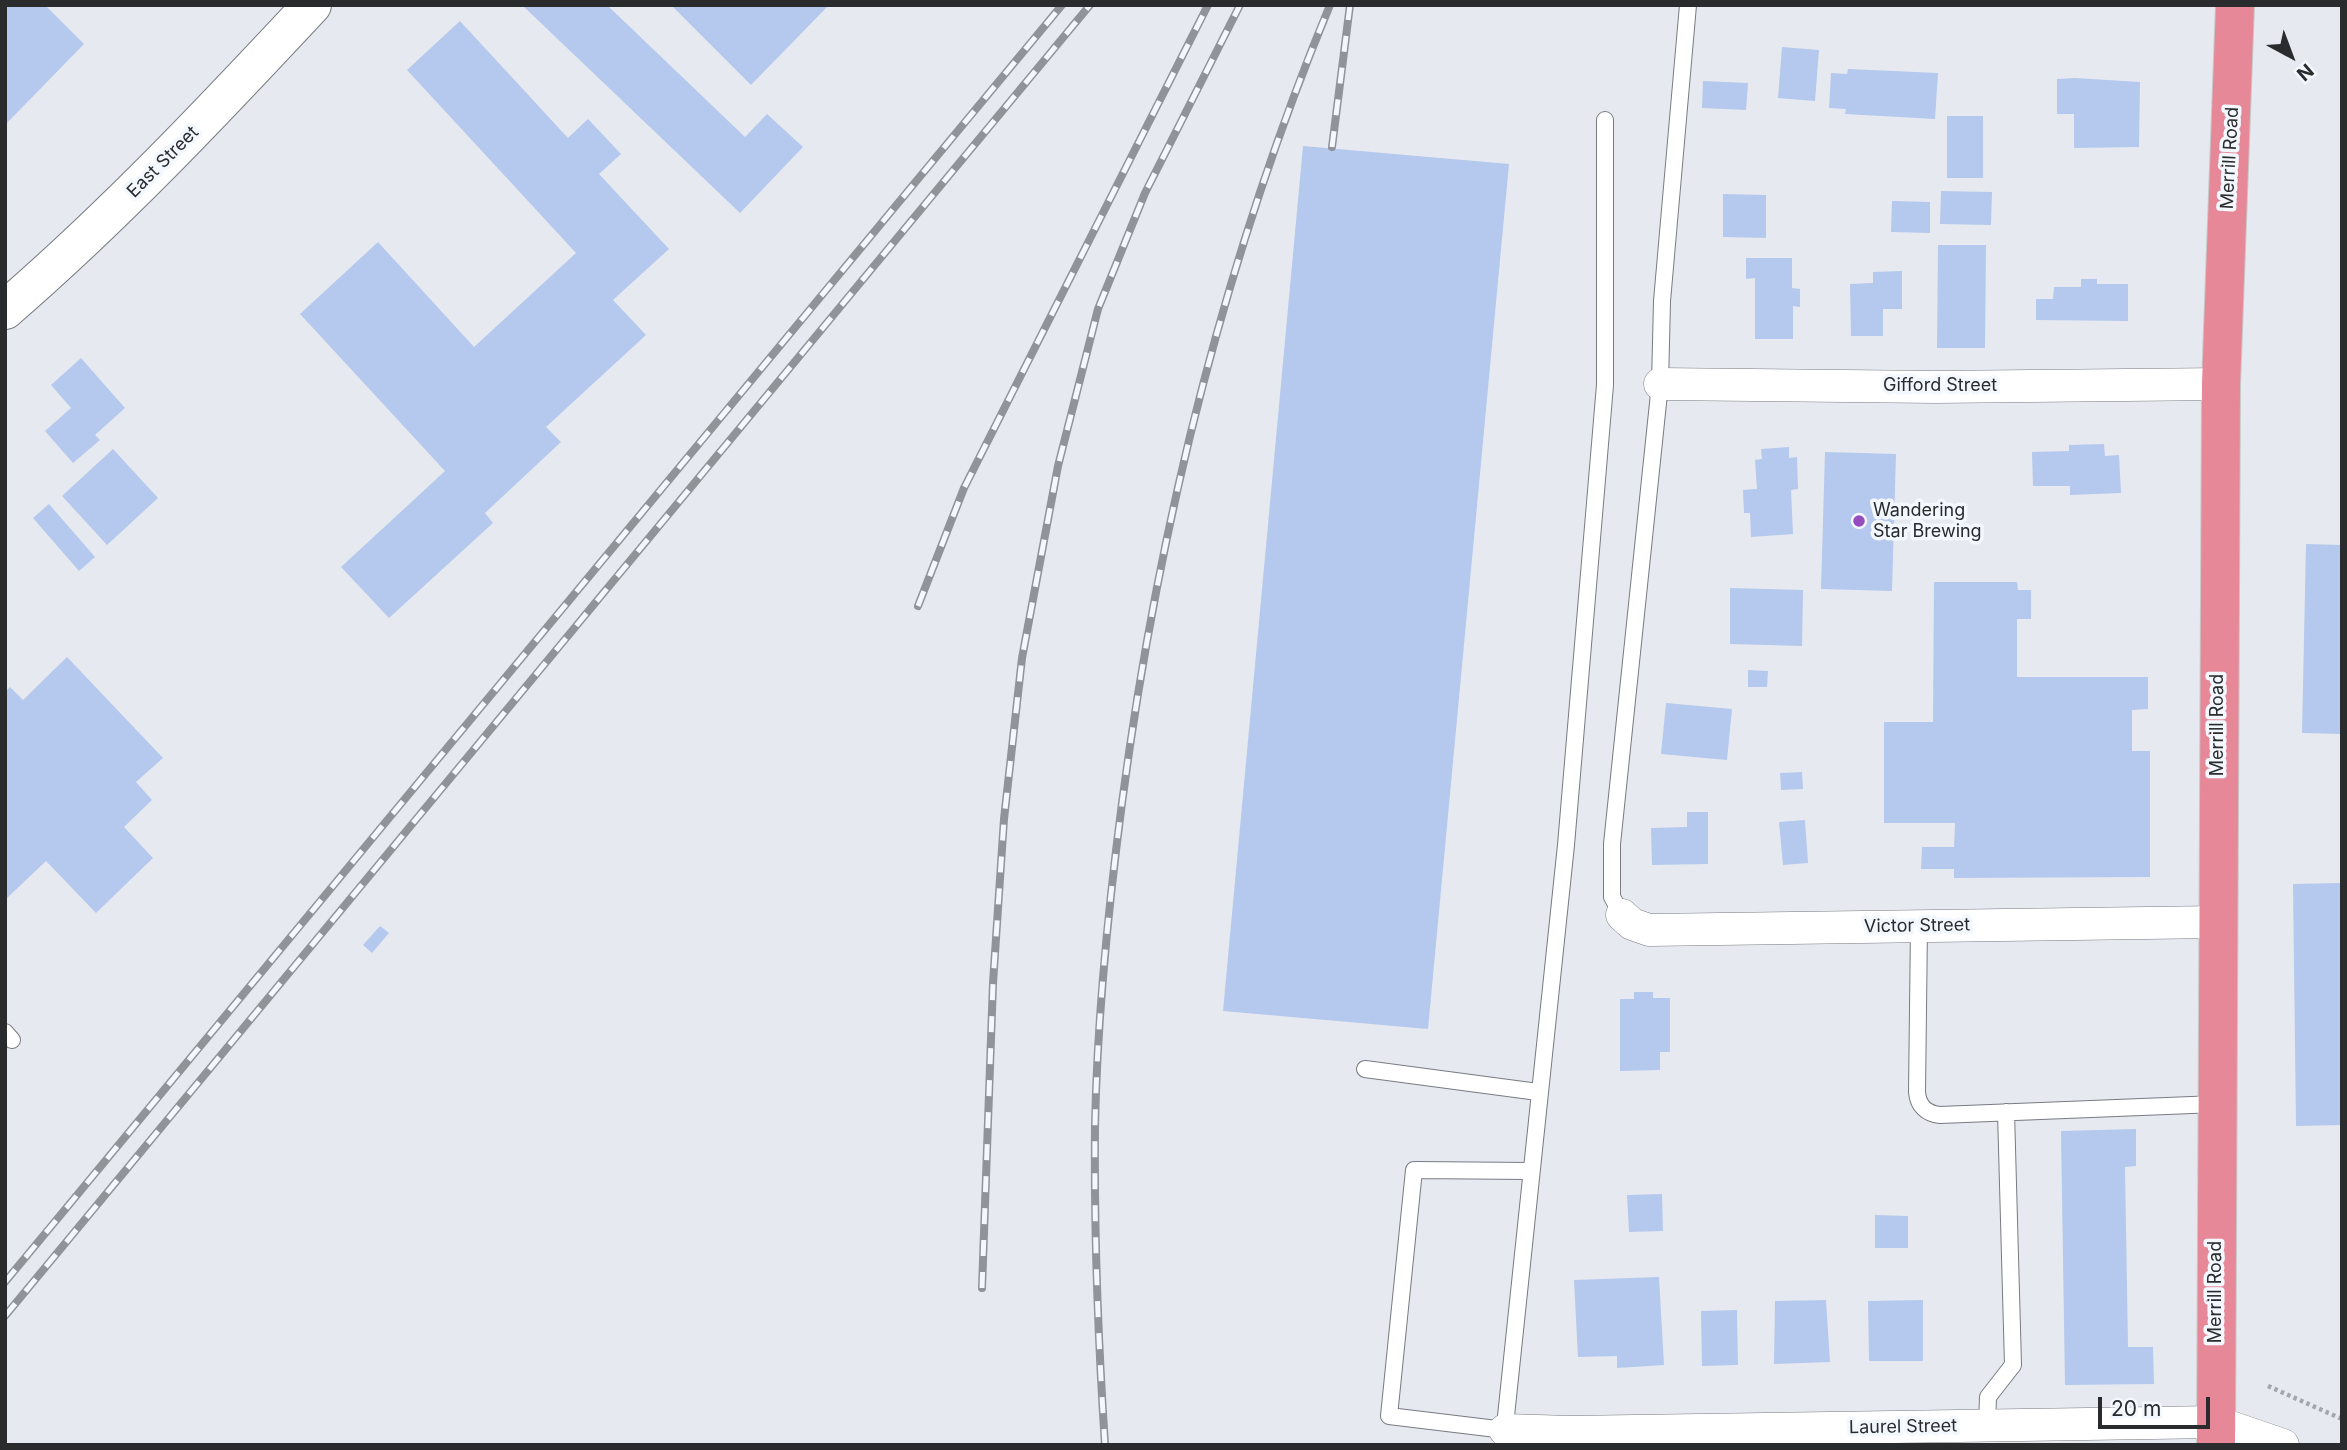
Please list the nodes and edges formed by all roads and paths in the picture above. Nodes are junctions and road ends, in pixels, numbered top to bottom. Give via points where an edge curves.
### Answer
1 (312, 5) edge
2 (1688, 5) edge
3 (2235, 5) edge
4 (1605, 120) dead end
5 (5, 310) edge
6 (1660, 384) junction
7 (2221, 384) junction
8 (1622, 915) joint
9 (2217, 922) junction
10 (1919, 926) junction
11 (1365, 1069) dead end
12 (1538, 1092) junction
13 (2217, 1104) junction
14 (2006, 1112) junction
15 (1530, 1171) junction
16 (2268, 1386) dead end
17 (2342, 1419) edge
18 (1987, 1426) junction
19 (2216, 1433) edge
20 (1504, 1437) edge
21 (2283, 1445) edge

1 - 5 street, East Street via 181,145
2 - 6 lane via 1662,301
3 - 7 highway, Merrill Road
4 - 12 lane via 1605,385 1566,845
6 - 7 street, Gifford Street
6 - 8 lane via 1612,844 1612,897
7 - 9 highway, Merrill Road
8 - 10 street, Victor Street via 1649,930
9 - 10 street, Victor Street
9 - 13 highway, Merrill Road
10 - 14 lane via 1918,1101 1936,1115
11 - 12 lane
12 - 15 lane
13 - 14 lane
13 - 19 highway, Merrill Road
14 - 18 lane via 2013,1365 1988,1396
15 - 20 lane
15 - 20 lane via 1413,1170 1389,1416
16 - 17 path
18 - 19 street, Laurel Street
18 - 20 street, Laurel Street
19 - 21 street, Laurel Street

